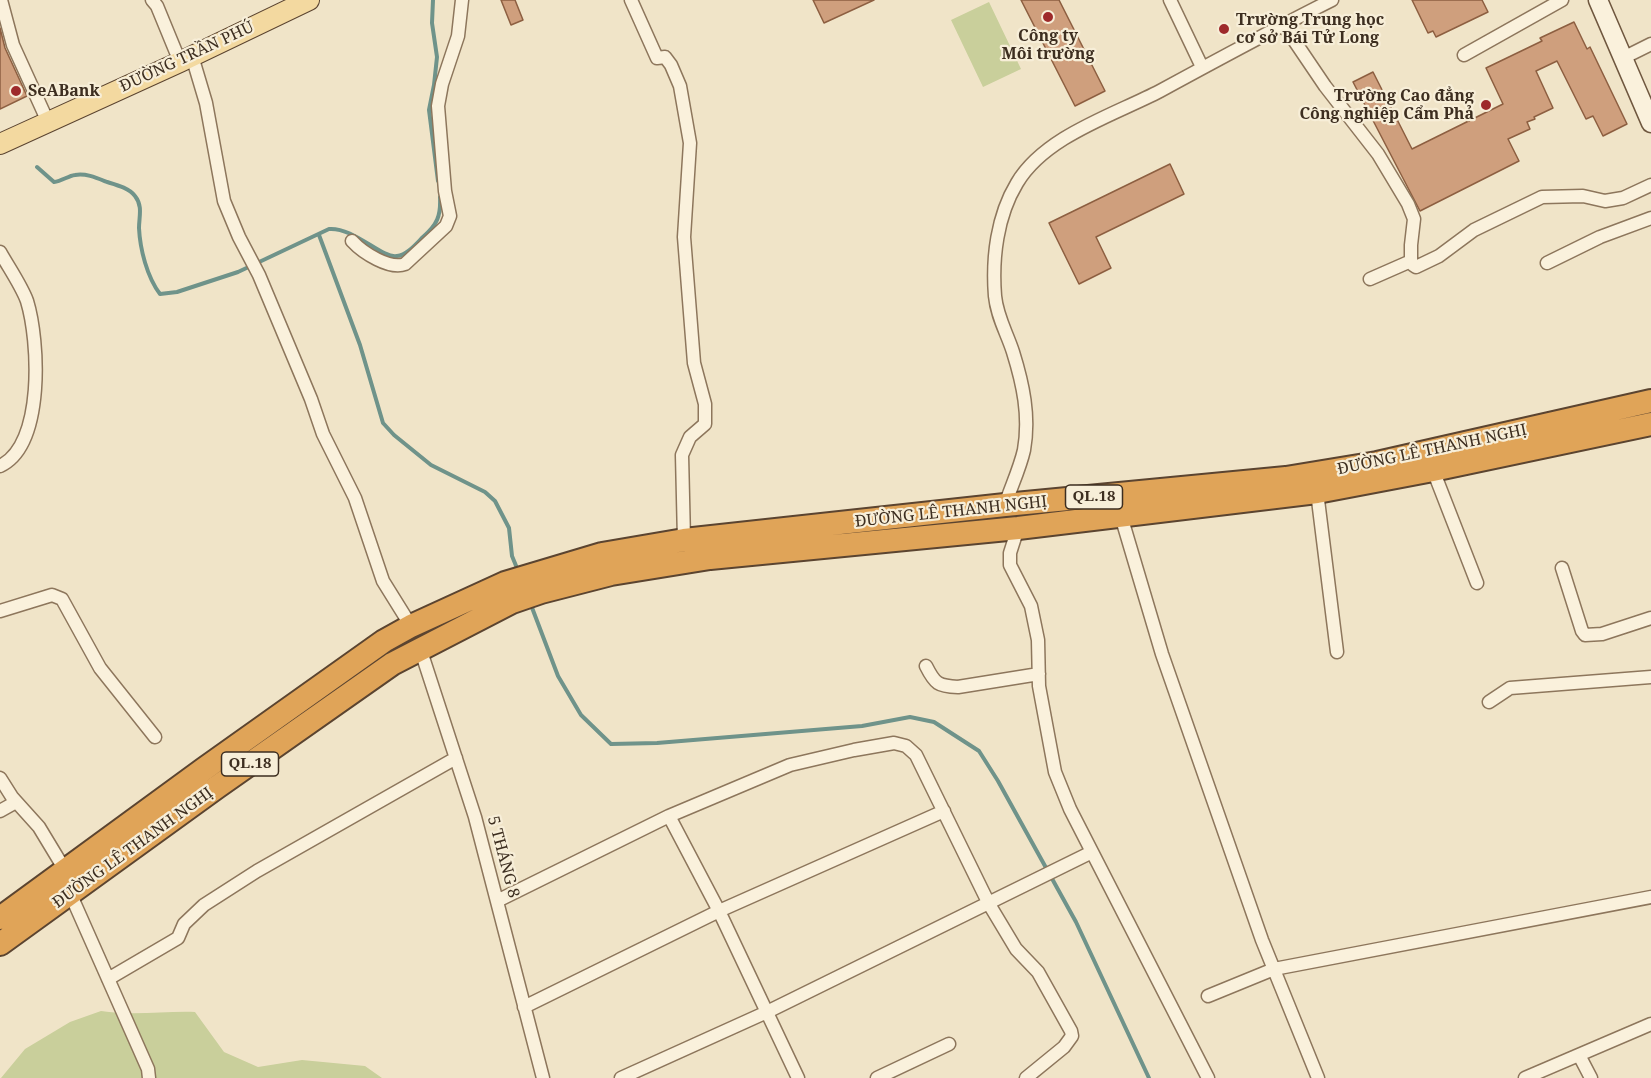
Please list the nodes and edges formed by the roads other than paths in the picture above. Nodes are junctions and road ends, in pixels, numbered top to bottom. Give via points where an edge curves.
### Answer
1 (1, 0) edge
2 (152, 0) edge
3 (309, 0) edge
4 (462, 0) edge
5 (631, 0) edge
6 (1170, 0) edge
7 (1332, 0) edge
8 (1562, 0) edge
9 (1599, 0) edge
10 (1283, 24) junction
11 (1651, 44) edge
12 (1464, 55) dead end
13 (1623, 58) junction
14 (186, 59) junction
15 (1202, 67) junction
16 (1645, 92) edge
17 (48, 122) junction
18 (1651, 123) edge
19 (0, 144) edge
20 (1651, 185) edge
21 (1651, 218) edge
22 (352, 241) dead end
23 (0, 252) edge
24 (1411, 261) junction
25 (1547, 263) dead end
26 (1370, 279) dead end
27 (1651, 401) edge
28 (1651, 424) edge
29 (0, 465) edge
30 (1433, 470) junction
31 (1317, 492) junction
32 (1005, 505) junction
33 (1122, 516) junction
34 (1018, 528) junction
35 (822, 537) junction
36 (684, 540) junction
37 (1562, 568) dead end
38 (537, 582) junction
39 (1477, 583) dead end
40 (508, 593) junction
41 (0, 611) edge
42 (1651, 618) edge
43 (411, 626) junction
44 (420, 648) junction
45 (1337, 652) dead end
46 (926, 666) dead end
47 (1039, 674) junction
48 (1651, 677) edge
49 (1489, 702) dead end
50 (155, 737) dead end
51 (456, 758) junction
52 (0, 778) edge
53 (210, 778) junction
54 (16, 802) junction
55 (0, 811) edge
56 (944, 811) junction
57 (669, 816) junction
58 (1092, 852) junction
59 (65, 870) junction
60 (70, 893) junction
61 (1651, 897) edge
62 (497, 901) junction
63 (989, 904) junction
64 (719, 911) junction
65 (0, 918) edge
66 (0, 944) edge
67 (1274, 969) junction
68 (108, 979) junction
69 (1208, 996) dead end
70 (524, 1007) junction
71 (767, 1012) junction
72 (1651, 1024) edge
73 (949, 1044) dead end
74 (1579, 1055) junction
75 (149, 1078) edge
76 (543, 1078) edge
77 (621, 1078) edge
78 (798, 1078) edge
79 (877, 1078) edge
80 (1026, 1078) edge
81 (1208, 1078) edge
82 (1318, 1078) edge
83 (1525, 1078) edge
84 (1591, 1078) edge

1 - 17 street via 13,45
2 - 14 street
3 - 14 main road, ĐƯỜNG TRẦN PHÚ
4 - 22 street via 458,36 438,106 450,216 446,226 401,266 381,260
5 - 36 street via 657,58 665,57 680,86 690,143 684,237 694,363 705,404 705,424 690,437 681,455
6 - 15 street
7 - 10 street
8 - 12 street
9 - 13 street
10 - 15 street
10 - 24 street via 1378,154 1408,204 1414,219
11 - 13 street
13 - 16 street
14 - 17 main road, ĐƯỜNG TRẦN PHÚ
14 - 43 street via 206,103 224,201 259,275 323,434 355,498 383,581
15 - 32 street via 1066,136 1032,163 1017,181 1003,211 996,240 995,296 1026,402 1024,450
16 - 18 street
17 - 19 main road, ĐƯỜNG TRẦN PHÚ
20 - 24 street via 1623,198 1605,201 1583,196 1542,197 1474,231 1426,263 1416,267
21 - 25 street via 1592,240
23 - 29 street via 27,300 36,364 33,407 23,441 8,462
24 - 26 street
27 - 32 highway, ĐƯỜNG LÊ THANH NGHỊ / QL.18 via 1377,464 1286,478
28 - 30 highway, ĐƯỜNG LÊ THANH NGHỊ / QL.18
30 - 31 highway, ĐƯỜNG LÊ THANH NGHỊ / QL.18
30 - 39 street
31 - 33 highway, ĐƯỜNG LÊ THANH NGHỊ / QL.18
31 - 45 street
32 - 35 highway, ĐƯỜNG LÊ THANH NGHỊ / QL.18
33 - 34 highway, ĐƯỜNG LÊ THANH NGHỊ / QL.18
33 - 67 street via 1162,654
34 - 35 highway, ĐƯỜNG LÊ THANH NGHỊ / QL.18
34 - 47 street via 1010,565 1031,606
35 - 36 highway, ĐƯỜNG LÊ THANH NGHỊ / QL.18
35 - 38 highway, ĐƯỜNG LÊ THANH NGHỊ / QL.18 via 611,574
36 - 38 highway, ĐƯỜNG LÊ THANH NGHỊ / QL.18 via 602,554
37 - 42 street via 1586,635 1602,634
38 - 40 highway, QL.18
40 - 43 highway, ĐƯỜNG LÊ THANH NGHỊ / QL.18
40 - 44 highway, ĐƯỜNG LÊ THANH NGHỊ / QL.18
41 - 50 street via 52,595 62,599 100,668
43 - 53 highway, ĐƯỜNG LÊ THANH NGHỊ / QL.18 via 384,641
44 - 51 street, 5 THÁNG 8
44 - 53 highway, ĐƯỜNG LÊ THANH NGHỊ / QL.18
46 - 47 street via 937,684 958,687
47 - 58 street via 1055,772
48 - 49 street via 1509,688
51 - 62 street, 5 THÁNG 8
51 - 68 street via 257,871 204,905 184,924 178,938
52 - 54 street
53 - 59 highway, ĐƯỜNG LÊ THANH NGHỊ / QL.18
53 - 60 highway, ĐƯỜNG LÊ THANH NGHỊ / QL.18
54 - 55 street
54 - 59 street via 39,827
56 - 57 street via 916,754 894,743 790,765
56 - 63 street
56 - 64 street
57 - 62 street
57 - 64 street
58 - 63 street
58 - 81 street
59 - 65 highway, ĐƯỜNG LÊ THANH NGHỊ / QL.18
60 - 66 highway, ĐƯỜNG LÊ THANH NGHỊ / QL.18
60 - 68 street
61 - 67 street
62 - 70 street, 5 THÁNG 8
63 - 71 street
63 - 80 street via 1016,950 1038,972 1071,1031 1064,1047
64 - 70 street
64 - 71 street
67 - 69 street
67 - 82 street
68 - 75 street
70 - 76 street, 5 THÁNG 8
71 - 77 street
71 - 78 street
72 - 74 street
73 - 79 street
74 - 83 street
74 - 84 street

